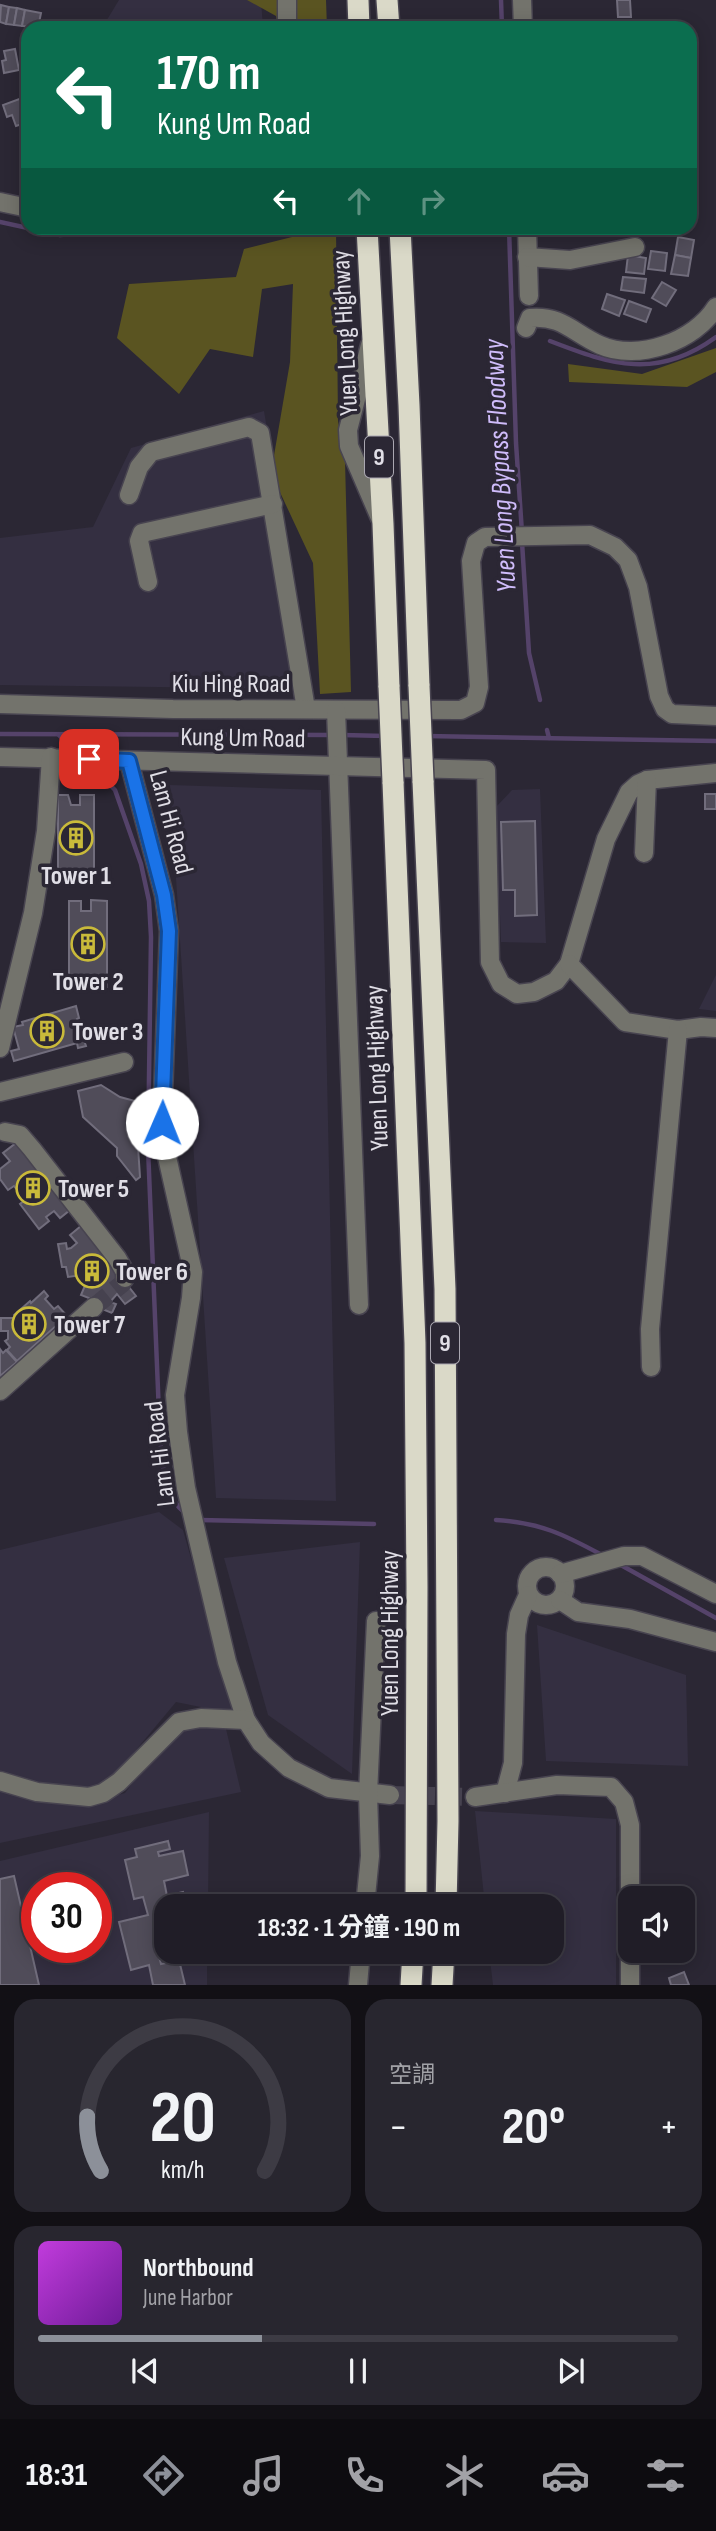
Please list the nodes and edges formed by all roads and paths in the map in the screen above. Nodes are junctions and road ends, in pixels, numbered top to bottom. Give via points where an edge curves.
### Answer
1 (287, 0) edge
2 (358, 0) edge
3 (387, 0) edge
4 (522, 0) edge
5 (287, 21) edge
6 (359, 21) edge
7 (388, 21) edge
8 (523, 21) edge
9 (0, 202) edge
10 (21, 206) edge
11 (367, 235) edge
12 (400, 235) edge
13 (527, 235) edge
14 (635, 247) dead end
15 (527, 257) junction
16 (529, 296) dead end
17 (716, 307) edge
18 (526, 328) dead end
19 (372, 339) junction
20 (129, 495) dead end
21 (273, 504) junction
22 (383, 524) junction
23 (148, 582) dead end
24 (0, 704) edge
25 (306, 709) junction
26 (336, 710) junction
27 (716, 716) edge
28 (0, 757) edge
29 (57, 758) junction
30 (121, 761) junction
31 (337, 765) junction
32 (708, 773) edge
33 (647, 780) junction
34 (644, 853) dead end
35 (569, 964) junction
36 (716, 1028) edge
37 (678, 1030) junction
38 (0, 1048) edge
39 (124, 1062) dead end
40 (0, 1092) edge
41 (2, 1132) edge
42 (125, 1278) dead end
43 (359, 1305) dead end
44 (94, 1307) tunnel mouth
45 (651, 1367) dead end
46 (0, 1391) edge
47 (560, 1574) junction
48 (716, 1594) edge
49 (528, 1595) junction
50 (559, 1600) junction
51 (376, 1621) dead end
52 (716, 1642) edge
53 (246, 1720) junction
54 (0, 1781) edge
55 (505, 1793) junction
56 (368, 1794) junction
57 (390, 1795) tunnel mouth
58 (475, 1797) tunnel mouth
59 (366, 1894) edge
60 (416, 1894) edge
61 (446, 1894) edge
62 (360, 1964) edge
63 (412, 1964) edge
64 (443, 1964) edge
65 (358, 1985) edge
66 (411, 1985) edge
67 (442, 1985) edge
68 (630, 1985) edge

1 - 5 street
2 - 6 highway
3 - 7 highway
4 - 8 street
9 - 10 street
11 - 19 highway, Yuen Long Highway / 9
12 - 61 highway, 9, bridge via 445,1289
13 - 15 street
14 - 15 street via 569,260
15 - 16 street
17 - 18 street via 708,320 684,337 646,351 601,346 545,317 530,318
19 - 22 highway, Yuen Long Highway / 9
19 - 22 street via 348,430 349,446
20 - 21 street via 139,467 151,452 249,427 260,433
21 - 23 street via 142,533 139,541
21 - 25 street
22 - 60 highway, Yuen Long Highway / 9, bridge via 415,1343
24 - 25 street, Kiu Hing Road
25 - 26 street, Kiu Hing Road
26 - 27 street, Kiu Hing Road via 461,710 475,704 479,687 471,561 476,543 485,537 590,535 615,547 628,560 665,709 672,714
26 - 31 street
28 - 29 street, Kung Um Road
29 - 30 street, Kung Um Road
29 - 38 street via 33,913
30 - 31 street, Kung Um Road
30 - 53 street, Lam Hi Road via 164,895 169,931 162,1123 193,1272 175,1395 178,1432 200,1548
31 - 35 street, Kung Um Road via 486,770 490,962 501,984 517,994 556,981
31 - 43 street
32 - 33 street
33 - 34 street
33 - 35 street via 629,792 606,839
35 - 37 street via 625,1022
36 - 37 street
37 - 45 street via 650,1329
39 - 40 street
41 - 42 street via 20,1136 38,1156 122,1265
44 - 46 street
47 - 48 street via 624,1556 642,1556
47 - 49 street via 550,1567 532,1572 526,1583
47 - 50 street via 565,1584
49 - 50 street via 543,1606
49 - 55 street via 516,1634 513,1763
50 - 52 street via 578,1612 630,1619
51 - 56 street
53 - 54 street via 188,1718 179,1722 119,1782 89,1797 37,1792
53 - 56 street, Lam Hi Road via 261,1743 289,1768 329,1788
55 - 58 street
55 - 68 street via 557,1786 611,1787 624,1802 630,1825
56 - 57 street, Lam Hi Road
56 - 59 street
62 - 65 street
63 - 66 highway
64 - 67 highway

